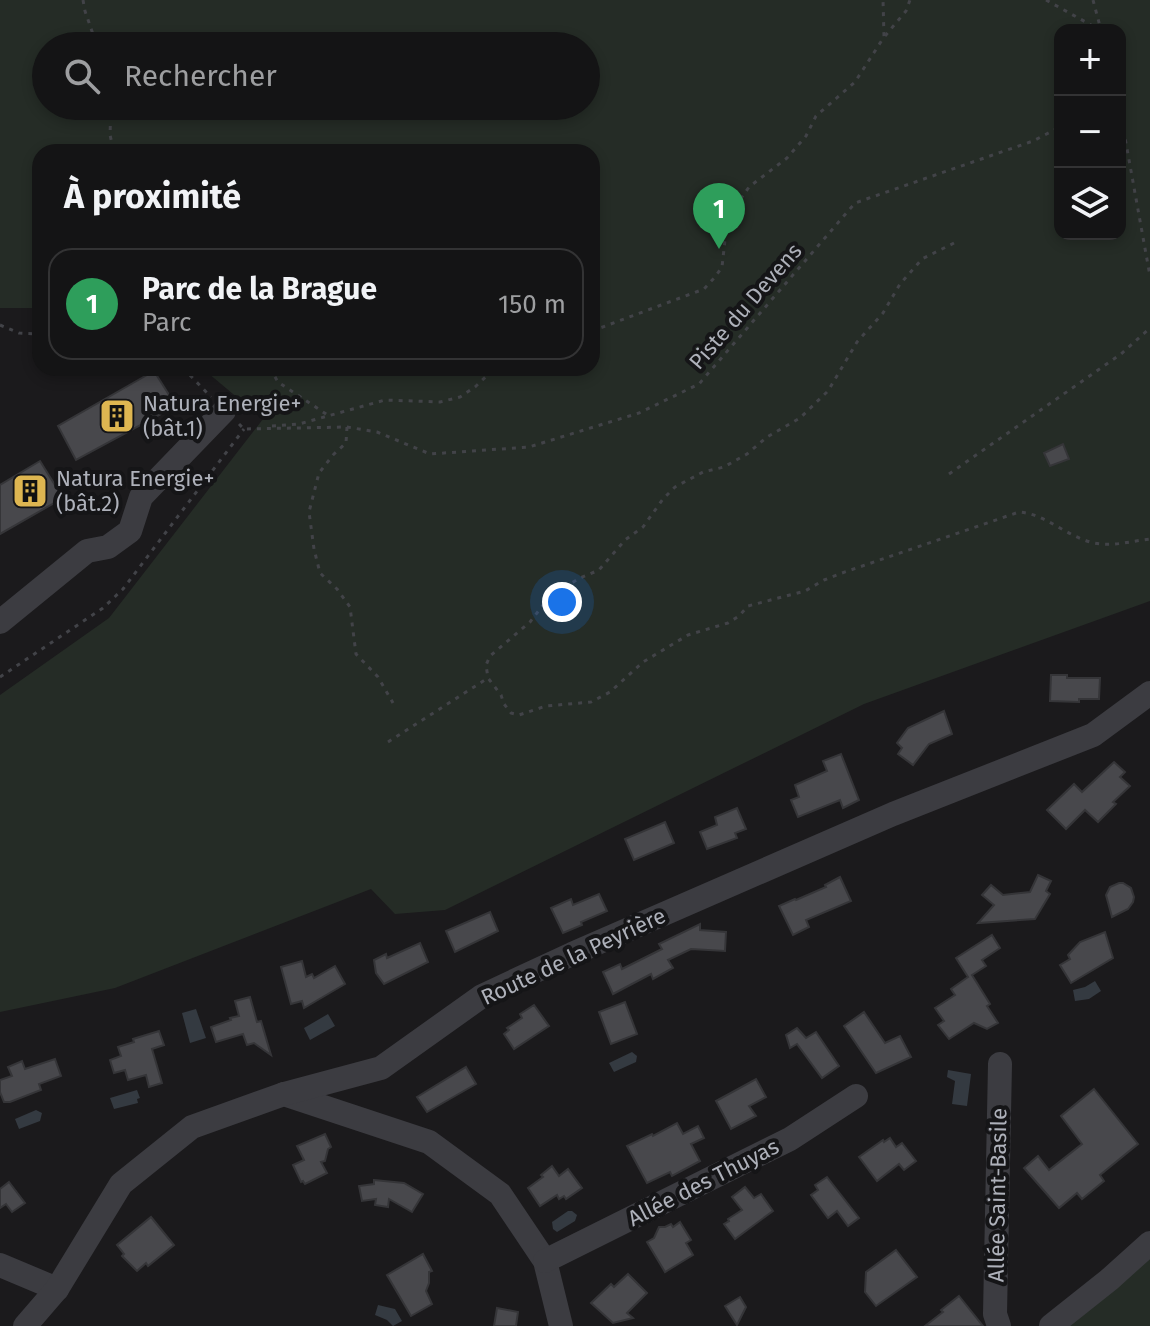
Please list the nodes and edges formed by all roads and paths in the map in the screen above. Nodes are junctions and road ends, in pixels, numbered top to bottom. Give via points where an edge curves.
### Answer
1 (83, 0) edge
2 (883, 0) edge
3 (910, 0) edge
4 (1046, 0) edge
5 (1093, 0) edge
6 (1089, 24) edge
7 (1099, 24) edge
8 (92, 32) edge
9 (884, 37) junction
10 (111, 120) edge
11 (1054, 130) edge
12 (1126, 143) edge
13 (112, 144) edge
14 (954, 243) dead end
15 (1150, 276) edge
16 (0, 325) edge
17 (600, 328) edge
18 (1150, 328) edge
19 (32, 334) edge
20 (275, 376) edge
21 (487, 376) edge
22 (224, 411) dead end
23 (329, 416) junction
24 (347, 427) junction
25 (244, 429) junction
26 (949, 474) dead end
27 (1150, 539) edge
28 (0, 622) edge
29 (0, 677) edge
30 (488, 678) junction
31 (1150, 693) edge
32 (393, 703) dead end
33 (388, 742) dead end
34 (1000, 1064) dead end
35 (284, 1094) junction
36 (856, 1096) dead end
37 (1150, 1243) edge
38 (545, 1261) junction
39 (0, 1265) edge
40 (57, 1289) junction
41 (25, 1326) edge
42 (561, 1326) edge
43 (999, 1326) edge
44 (1051, 1326) edge

1 - 8 path
2 - 9 path
3 - 9 path
4 - 6 path
5 - 7 path
9 - 17 path via 855,82 816,116 787,158 749,187 732,211 722,267 704,289
10 - 13 path
11 - 24 path, Piste du Devens via 855,203 699,384 639,413 529,447 430,454 377,432
12 - 15 path
14 - 30 path via 922,259 857,342 828,391 800,418 724,467 675,487 599,570 550,596 530,622 490,656
16 - 19 path
18 - 26 path
20 - 23 path
21 - 23 path via 460,397 440,402 385,400
22 - 28 street via 141,497 130,531 108,547 87,551
23 - 25 path
24 - 25 path, Piste du Devens
24 - 32 path via 346,443 319,473 309,512 314,549 320,573 350,607 356,654
25 - 29 path via 123,589
27 - 30 path via 1092,543 1034,513 1019,512 842,573 805,591 748,606 728,623 688,635 643,662 591,702 546,706 519,715 511,713
30 - 33 path
31 - 35 street, Route de la Peyrière via 1093,735 879,820 482,996 381,1068
34 - 43 street, Allée Saint-Basile via 995,1314
35 - 38 street via 429,1142 500,1194
35 - 40 street, Route de la Peyrière via 192,1127 121,1184
36 - 38 street, Allée des Thuyas via 790,1139
37 - 44 street
38 - 42 street
39 - 40 street
40 - 41 street, Route de la Peyrière

